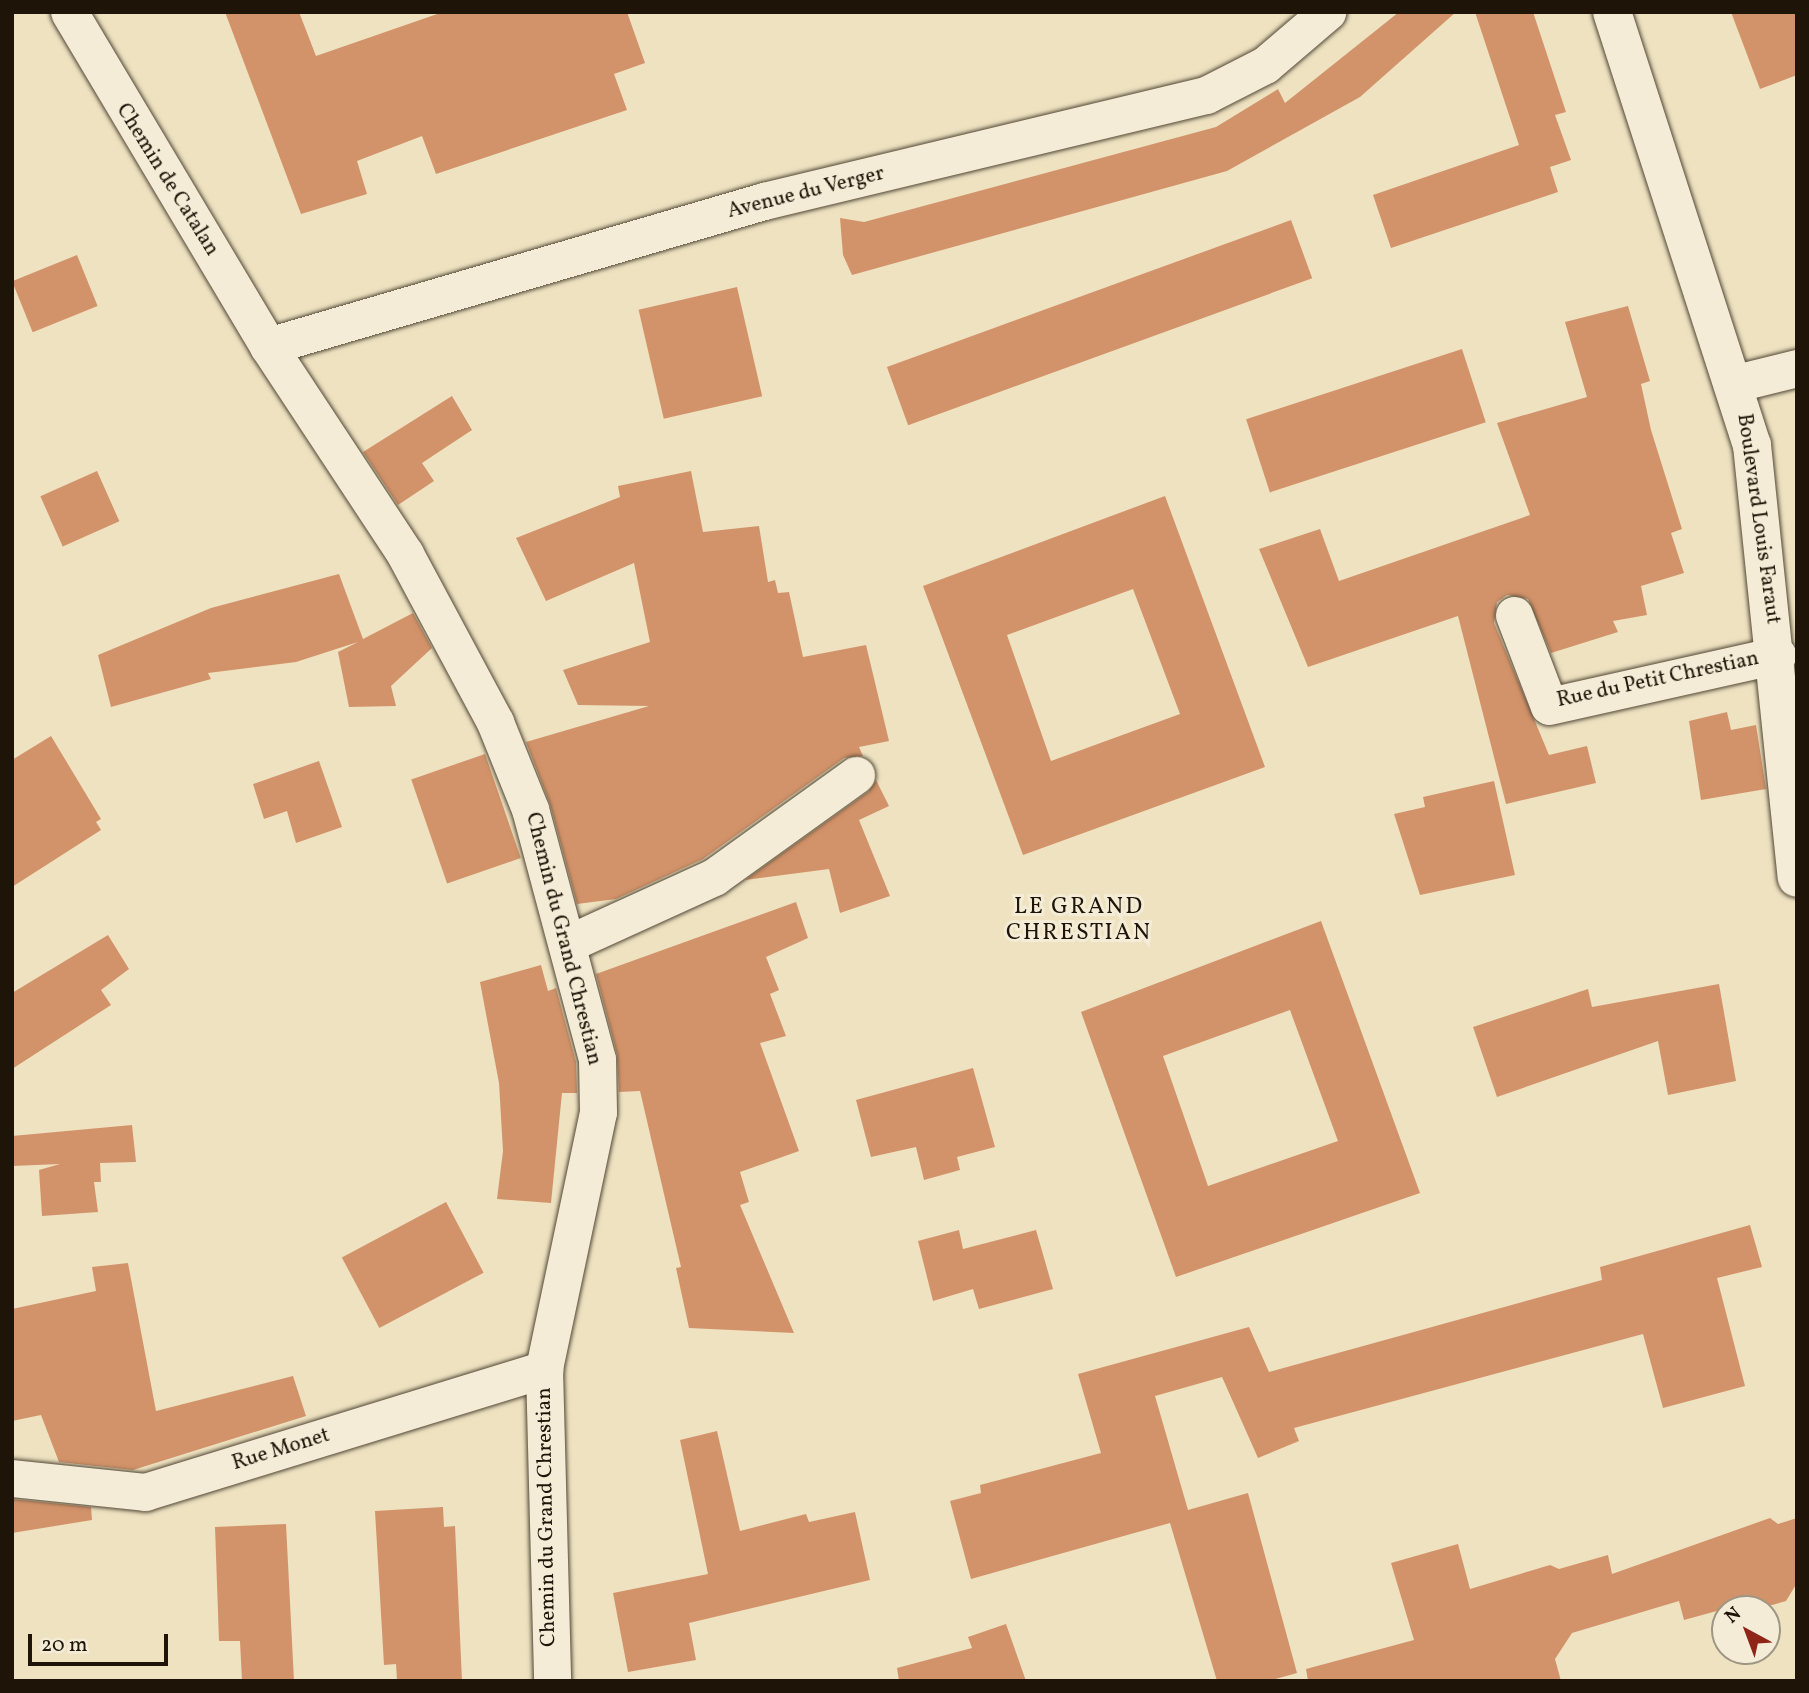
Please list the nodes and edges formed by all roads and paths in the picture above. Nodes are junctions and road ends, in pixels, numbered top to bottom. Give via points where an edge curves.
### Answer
1 (69, 12) edge
2 (1327, 12) edge
3 (1612, 12) edge
4 (268, 346) junction
5 (1797, 369) edge
6 (1736, 383) junction
7 (1514, 615) dead end
8 (1777, 655) junction
9 (856, 775) dead end
10 (1797, 878) edge
11 (567, 944) junction
12 (544, 1368) junction
13 (12, 1478) edge
14 (552, 1681) edge

1 - 4 street, Chemin de Catalan
2 - 4 street, Avenue du Verger via 1265,65 1206,95 764,201
3 - 6 street, Boulevard Louis Faraut via 1669,197
4 - 11 street, Chemin du Grand Chrestian via 405,554 495,722 530,809
5 - 6 street
6 - 8 street, Boulevard Louis Faraut via 1752,444
7 - 8 street, Rue du Petit Chrestian via 1549,706
8 - 10 street, Boulevard Louis Faraut
9 - 11 street via 714,877
11 - 12 street, Chemin du Grand Chrestian via 597,1059 598,1112
12 - 13 street, Rue Monet via 145,1492
12 - 14 street, Chemin du Grand Chrestian

